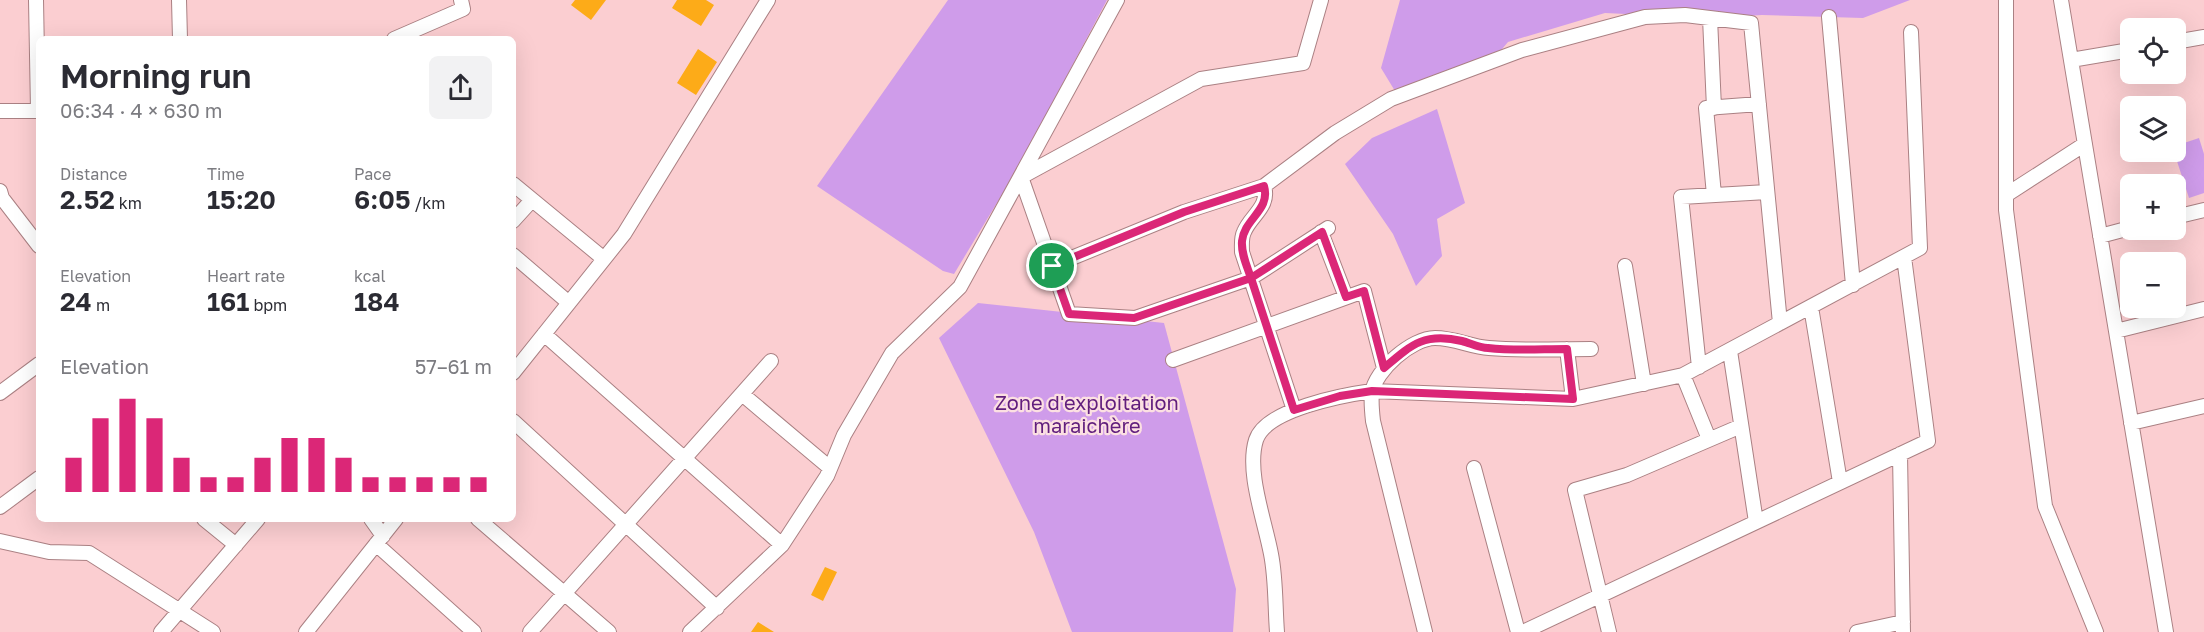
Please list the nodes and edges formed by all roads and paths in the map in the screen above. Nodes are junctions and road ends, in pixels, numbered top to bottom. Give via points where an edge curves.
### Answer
1 (36, 0) edge
2 (179, 0) edge
3 (461, 0) edge
4 (768, 0) edge
5 (1117, 0) edge
6 (1321, 0) edge
7 (2006, 0) edge
8 (2061, 0) edge
9 (1829, 17) dead end
10 (1710, 18) junction
11 (1911, 32) dead end
12 (38, 36) edge
13 (180, 36) edge
14 (401, 36) edge
15 (2204, 37) edge
16 (2186, 40) edge
17 (2120, 52) edge
18 (2071, 60) junction
19 (1759, 104) junction
20 (1714, 108) junction
21 (36, 110) edge
22 (0, 111) edge
23 (2085, 144) junction
24 (1021, 177) junction
25 (1264, 186) junction
26 (516, 187) edge
27 (0, 191) edge
28 (1767, 192) junction
29 (1714, 195) junction
30 (2006, 195) junction
31 (532, 200) junction
32 (2204, 210) edge
33 (2186, 214) edge
34 (516, 218) edge
35 (2120, 231) edge
36 (2100, 236) junction
37 (36, 242) edge
38 (1904, 257) junction
39 (516, 258) edge
40 (604, 259) junction
41 (1052, 266) junction
42 (1625, 266) dead end
43 (1251, 278) junction
44 (1852, 285) junction
45 (1346, 297) junction
46 (569, 303) junction
47 (1811, 307) junction
48 (2204, 309) edge
49 (1780, 323) junction
50 (1267, 326) junction
51 (2116, 331) junction
52 (544, 334) junction
53 (1567, 349) junction
54 (1591, 349) dead end
55 (1730, 351) junction
56 (1173, 360) dead end
57 (771, 361) dead end
58 (1699, 367) junction
59 (33, 368) edge
60 (1384, 368) junction
61 (516, 369) edge
62 (1683, 375) junction
63 (1644, 384) junction
64 (1372, 391) junction
65 (0, 393) edge
66 (742, 394) junction
67 (1573, 399) junction
68 (2204, 406) edge
69 (1294, 410) junction
70 (2131, 423) junction
71 (516, 424) edge
72 (1741, 426) junction
73 (1709, 439) junction
74 (1900, 454) junction
75 (685, 458) junction
76 (830, 468) junction
77 (1474, 468) dead end
78 (36, 480) edge
79 (1840, 482) junction
80 (0, 507) edge
81 (208, 522) edge
82 (255, 522) edge
83 (372, 522) edge
84 (394, 522) edge
85 (481, 522) edge
86 (1756, 522) junction
87 (626, 525) junction
88 (379, 540) junction
89 (0, 541) edge
90 (782, 544) junction
91 (236, 545) junction
92 (564, 594) junction
93 (1600, 596) junction
94 (717, 608) junction
95 (180, 611) junction
96 (1903, 627) edge
97 (161, 632) edge
98 (213, 632) edge
99 (306, 632) edge
100 (474, 632) edge
101 (530, 632) edge
102 (609, 632) edge
103 (690, 632) edge
104 (1277, 632) edge
105 (1425, 632) edge
106 (1518, 632) edge
107 (1523, 632) edge
108 (1608, 632) edge
109 (1857, 632) edge
110 (2096, 632) edge
111 (2166, 632) edge

1 - 12 street
2 - 13 street
3 - 14 street via 464,9
4 - 40 street via 624,234
5 - 24 street
6 - 24 street via 1303,63 1201,79
7 - 30 street
8 - 18 street
9 - 44 street
10 - 19 street via 1751,23
10 - 20 street
10 - 25 street via 1645,17 1542,44 1429,84 1391,99 1335,133
11 - 38 street via 1920,248
15 - 16 street
17 - 18 street
18 - 23 street
19 - 20 street
19 - 28 street
20 - 29 street via 1706,108
21 - 22 street
23 - 30 street
23 - 36 street
24 - 41 street
24 - 76 street via 960,287 892,353 844,435
25 - 41 street via 1184,212
25 - 43 street via 1264,204 1244,232 1242,242
26 - 31 street
27 - 37 street
28 - 29 street
28 - 49 street
29 - 58 street via 1681,197
30 - 110 street via 2045,506
31 - 34 street
31 - 40 street
32 - 33 street
35 - 36 street
36 - 51 street
38 - 44 street
38 - 74 street via 1928,441
39 - 46 street
40 - 46 street
41 - 43 street via 1069,314 1124,318 1134,318
42 - 63 street
43 - 45 street via 1325,230
43 - 50 street
44 - 47 street
45 - 50 street
45 - 60 street via 1364,291
46 - 52 street
47 - 49 street
47 - 79 street
48 - 51 street
49 - 55 street
50 - 56 street
50 - 69 street
51 - 70 street
52 - 61 street
52 - 75 street
53 - 54 street
53 - 60 street via 1486,348 1432,338 1408,347
53 - 67 street
55 - 58 street
55 - 72 street
57 - 66 street
58 - 62 street
59 - 65 street
60 - 64 street
62 - 63 street
62 - 73 street
63 - 67 street
64 - 67 street
64 - 69 street
64 - 105 street via 1373,420
66 - 75 street
66 - 76 street
68 - 70 street
69 - 104 street via 1264,428 1256,439 1254,468 1272,556
70 - 111 street
71 - 87 street
72 - 73 street
72 - 86 street
73 - 93 street via 1627,475 1575,490
74 - 79 street
74 - 96 street
75 - 87 street
75 - 90 street
76 - 90 street
77 - 106 street
78 - 80 street
79 - 86 street
81 - 91 street
82 - 91 street
83 - 88 street
84 - 88 street
85 - 92 street
86 - 93 street
87 - 92 street
87 - 94 street
88 - 99 street
88 - 100 street
89 - 95 street via 49,552 89,553
90 - 94 street
91 - 95 street
92 - 101 street
92 - 102 street
93 - 107 street
93 - 108 street
94 - 103 street
95 - 97 street
95 - 98 street
96 - 109 street

